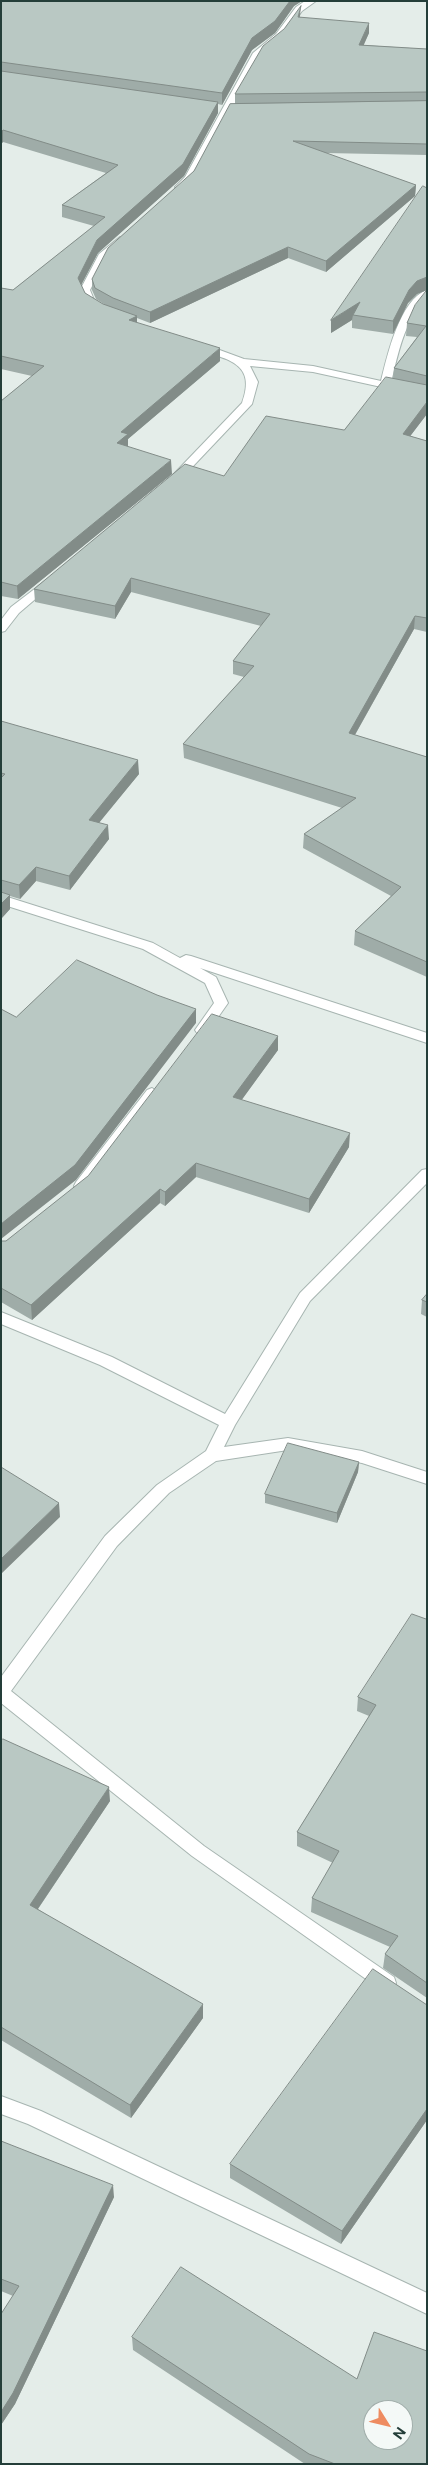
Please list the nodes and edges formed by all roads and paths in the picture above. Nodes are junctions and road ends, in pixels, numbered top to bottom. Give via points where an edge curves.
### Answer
1 (312, 1) edge
2 (174, 191) edge
3 (131, 230) edge
4 (427, 293) edge
5 (108, 313) edge
6 (188, 342) edge
7 (242, 362) junction
8 (385, 386) junction
9 (427, 394) edge
10 (163, 488) edge
11 (59, 574) edge
12 (15, 610) junction
13 (1, 611) edge
14 (1, 628) edge
15 (1, 899) edge
16 (148, 946) junction
17 (427, 1038) edge
18 (193, 1041) edge
19 (162, 1080) edge
20 (427, 1174) edge
21 (66, 1198) edge
22 (1, 1318) edge
23 (228, 1423) junction
24 (212, 1455) junction
25 (427, 1478) edge
26 (1, 1692) edge
27 (402, 1994) edge
28 (1, 2105) edge
29 (427, 2304) edge

1 - 2 street via 299,9 278,36 257,53 189,179
3 - 5 street via 103,256 85,290 90,302
4 - 8 street via 398,335
6 - 7 street
7 - 8 street via 313,368
7 - 10 street via 252,375 253,389 247,404
8 - 9 street
11 - 12 street
12 - 13 street
12 - 14 street
15 - 16 street
16 - 17 street
16 - 18 street via 211,980 221,1003
19 - 21 street via 82,1185
20 - 23 street via 305,1297
22 - 23 street via 106,1361
23 - 24 street
24 - 25 street via 288,1444 362,1457
24 - 26 street via 163,1489 111,1542
26 - 27 street via 198,1851
28 - 29 street via 34,2117

